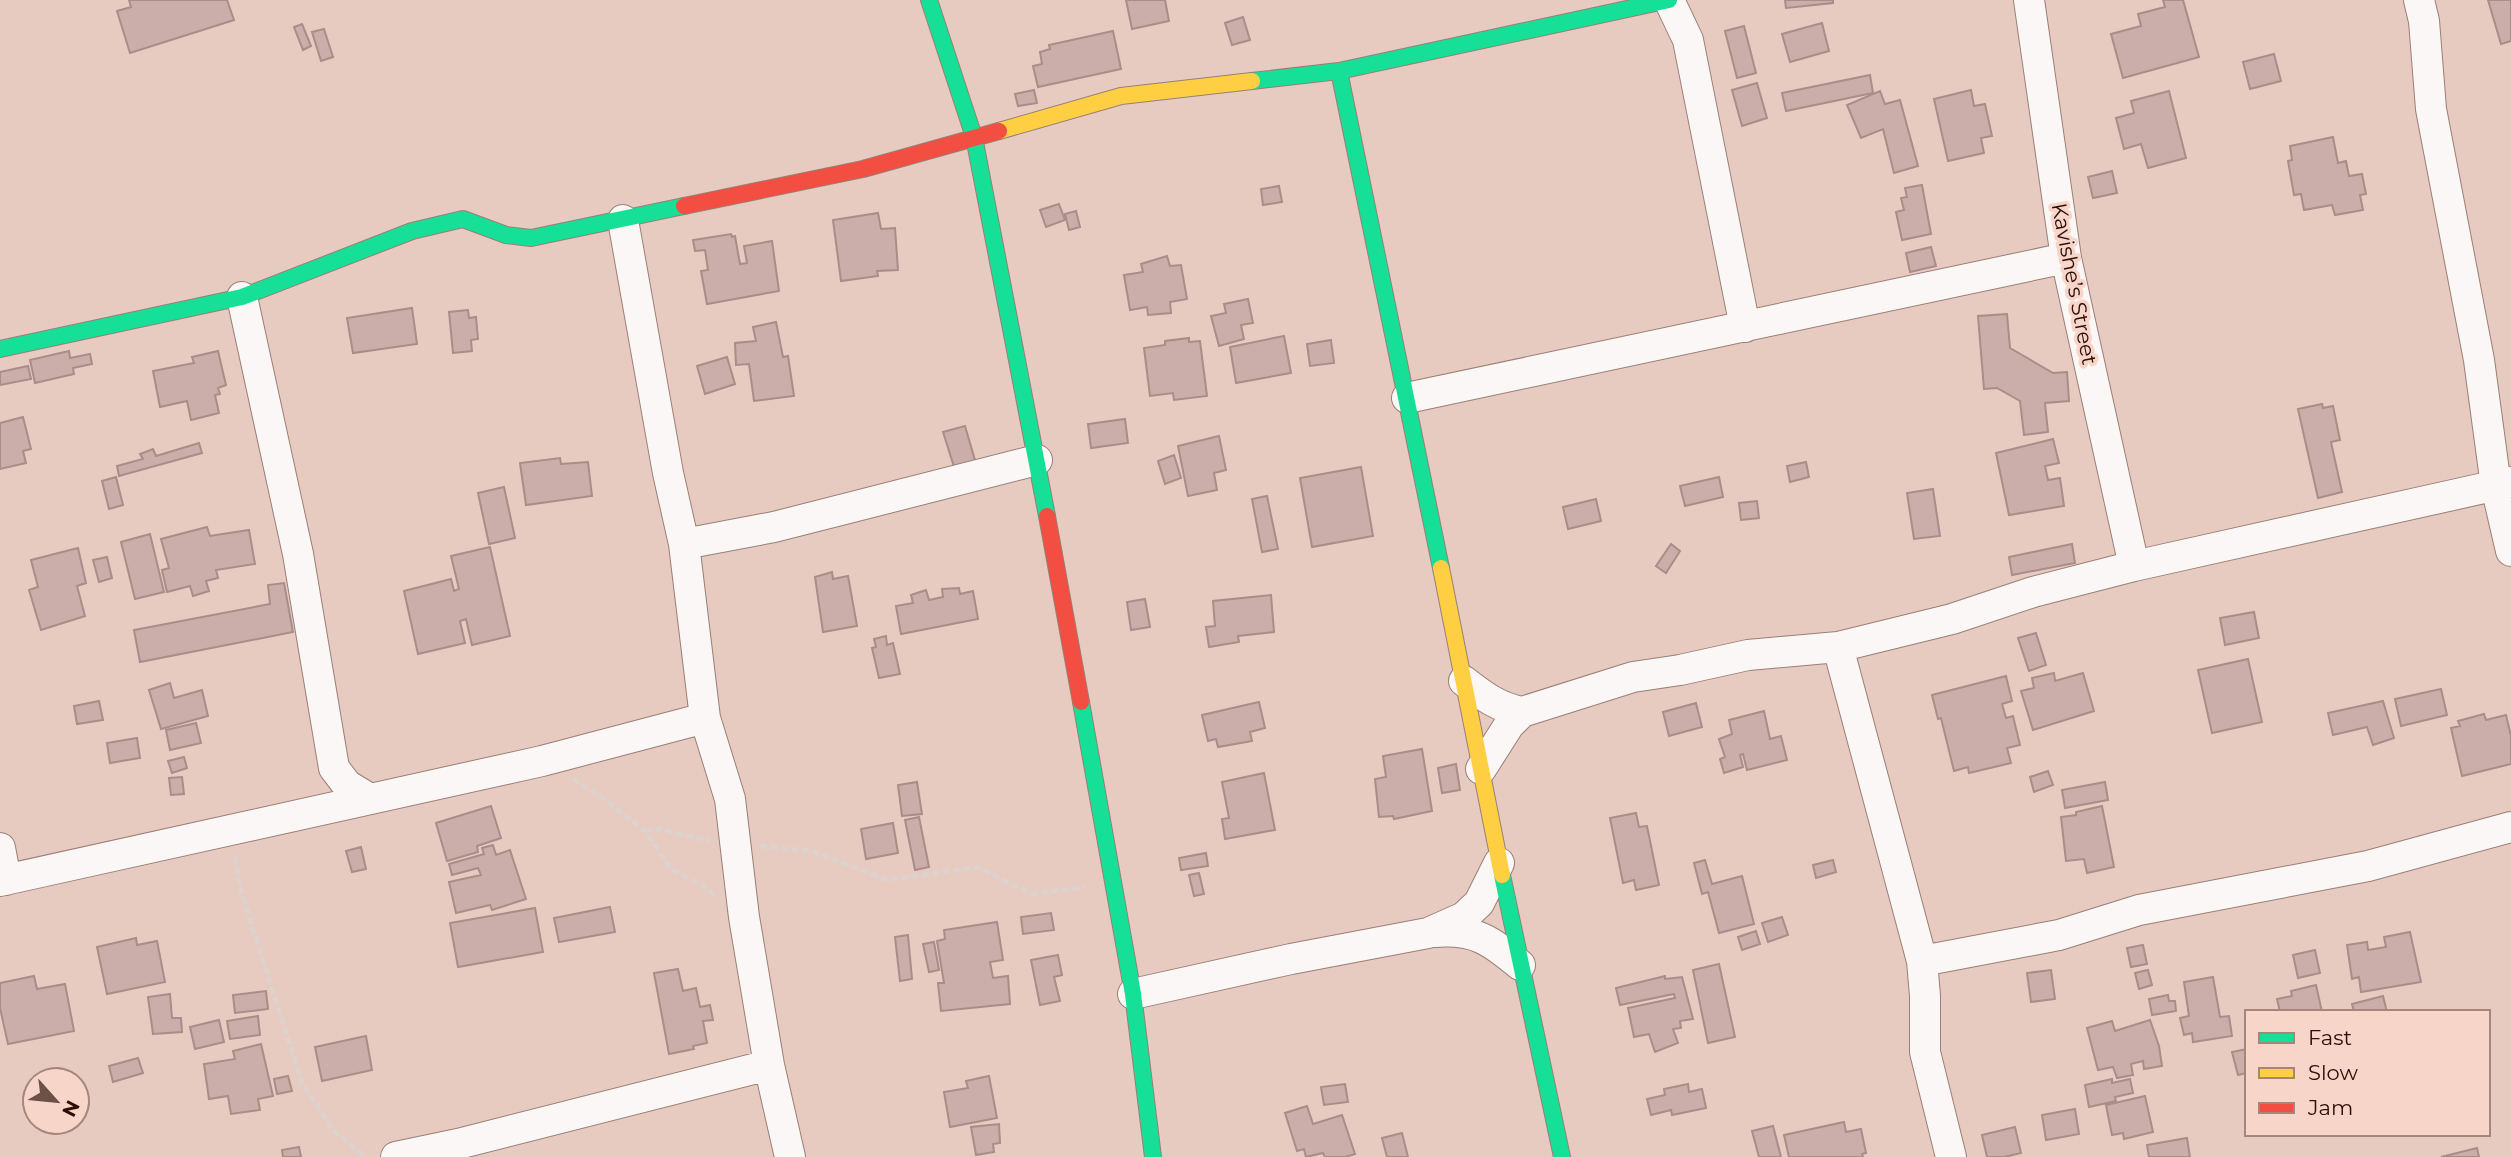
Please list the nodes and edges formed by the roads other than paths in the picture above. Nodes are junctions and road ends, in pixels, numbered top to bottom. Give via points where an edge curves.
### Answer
1 (929, 0) edge
2 (1669, 0) edge
3 (2029, 0) edge
4 (2419, 0) edge
5 (1339, 71) junction
6 (974, 137) junction
7 (623, 220) junction
8 (2066, 258) junction
9 (242, 296) junction
10 (1745, 327) junction
11 (0, 349) edge
12 (1407, 398) junction
13 (1037, 460) junction
14 (2504, 484) edge
15 (684, 544) junction
16 (2511, 551) edge
17 (2134, 566) junction
18 (1838, 647) junction
19 (1465, 681) junction
20 (1522, 712) junction
21 (705, 718) junction
22 (1481, 769) junction
23 (370, 799) junction
24 (2511, 827) edge
25 (0, 848) edge
26 (1499, 863) junction
27 (3, 880) edge
28 (1428, 933) junction
29 (1922, 961) junction
30 (1520, 965) junction
31 (1133, 994) junction
32 (769, 1065) junction
33 (453, 1150) edge
34 (396, 1157) edge
35 (790, 1157) edge
36 (1153, 1157) edge
37 (1562, 1157) edge
38 (1951, 1157) edge

1 - 6 street
2 - 5 street
2 - 10 street via 1688,40
3 - 8 street, Kavishe’s Street
4 - 14 street via 2431,109
5 - 6 street via 1121,96
5 - 12 street
6 - 7 street via 863,169
6 - 13 street
7 - 9 street via 531,237 463,219 412,231
7 - 15 street
8 - 10 street
8 - 17 street, Kavishe’s Street
9 - 11 street
9 - 23 street via 298,554 334,768 347,785
10 - 12 street
12 - 19 street
13 - 15 street via 774,527
13 - 31 street
14 - 16 street
14 - 17 street
15 - 21 street
17 - 18 street
18 - 20 street via 1748,655 1633,677
18 - 29 street
19 - 20 street via 1489,700
19 - 22 street
20 - 22 street via 1509,724
21 - 23 street
21 - 32 street via 730,799
22 - 26 street
23 - 27 street
24 - 29 street via 2368,866 2140,910 2059,935
25 - 27 street
26 - 28 street via 1479,903 1464,917
26 - 30 street
28 - 30 street via 1459,931 1492,942
28 - 31 street
29 - 38 street via 1925,1052
30 - 37 street
31 - 36 street
32 - 33 street
32 - 35 street
33 - 34 street

